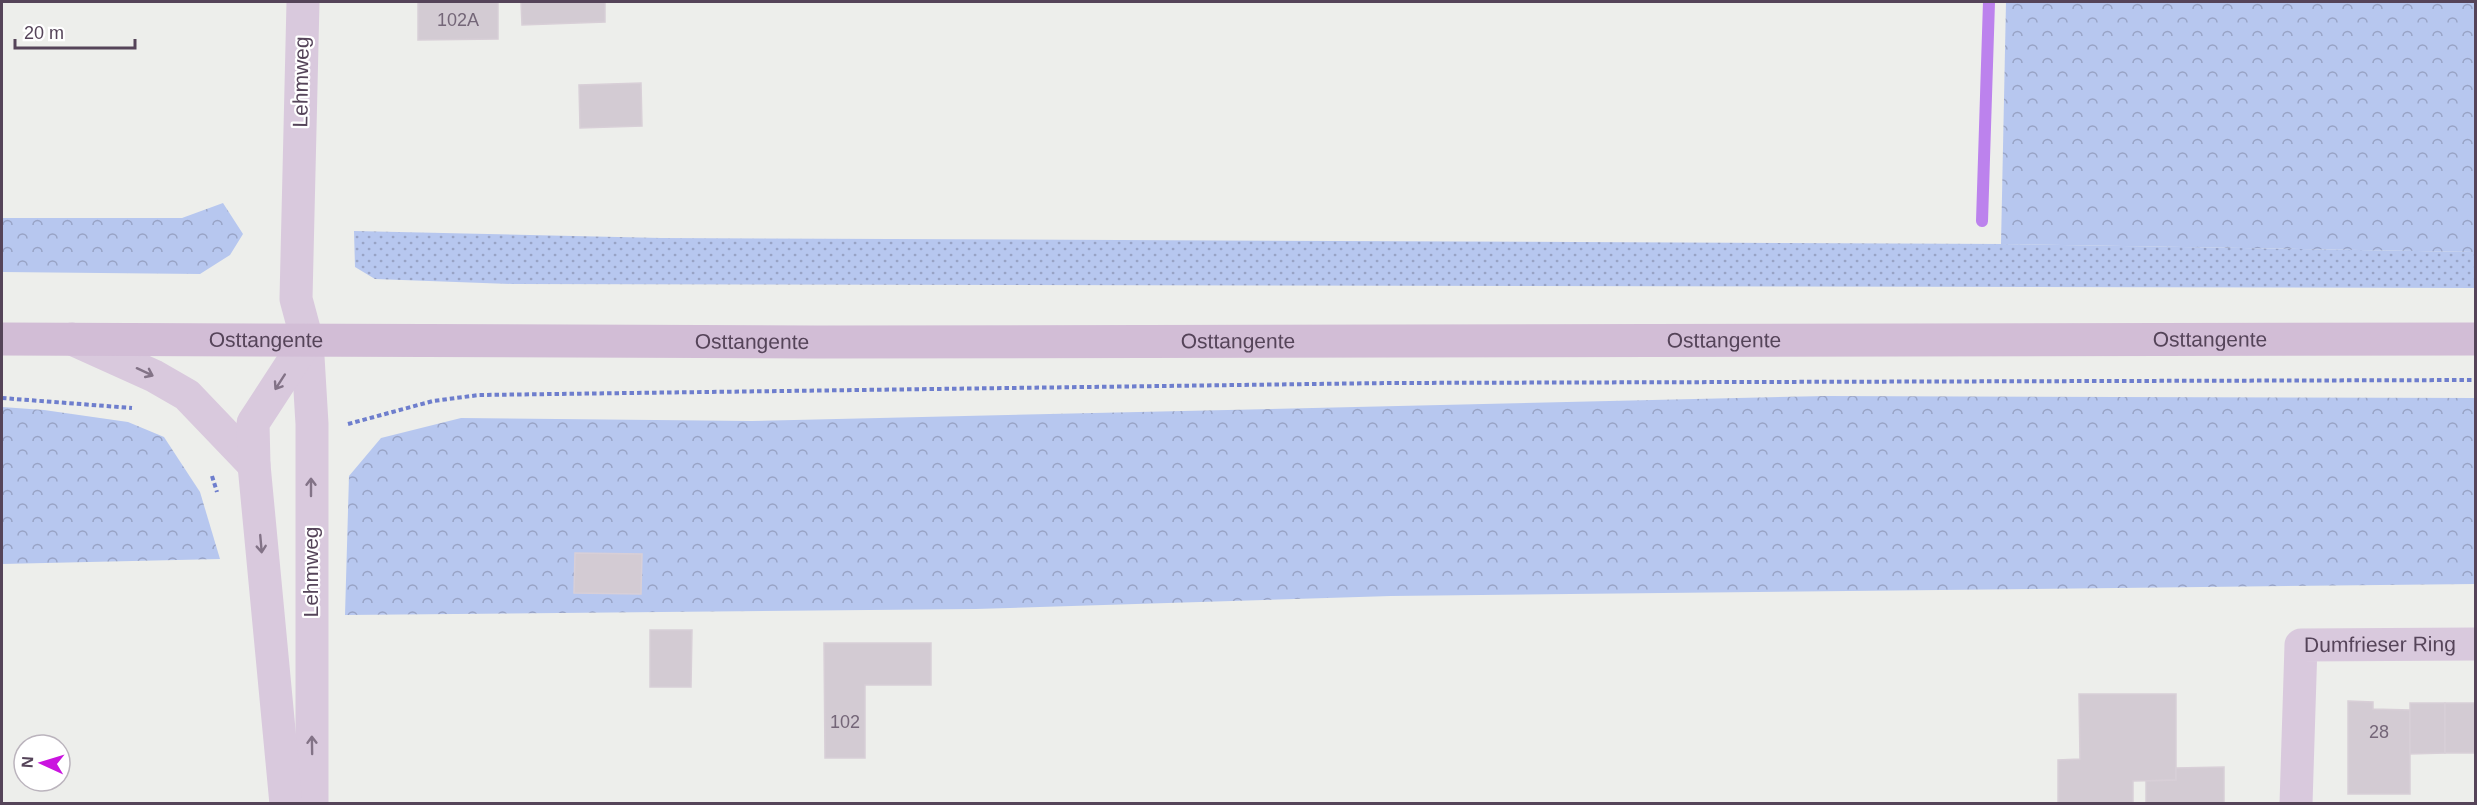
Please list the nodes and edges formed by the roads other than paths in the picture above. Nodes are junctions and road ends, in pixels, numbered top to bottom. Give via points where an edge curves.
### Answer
1 (303, 2) edge
2 (2, 339) edge
3 (72, 339) junction
4 (2475, 339) edge
5 (307, 340) junction
6 (254, 465) junction
7 (2475, 644) edge
8 (286, 804) edge
9 (312, 804) edge
10 (2296, 804) edge

1 - 5 street, Lehmweg via 296,299
2 - 3 main road, Osttangente
3 - 5 main road, Osttangente
3 -> 6 street via 154,376 187,396
4 - 5 main road, Osttangente
5 -> 6 street, Lehmweg via 253,423
9 -> 5 street, Lehmweg via 312,424
6 -> 8 street, Lehmweg
7 - 10 street, Dumfrieser Ring via 2301,645

